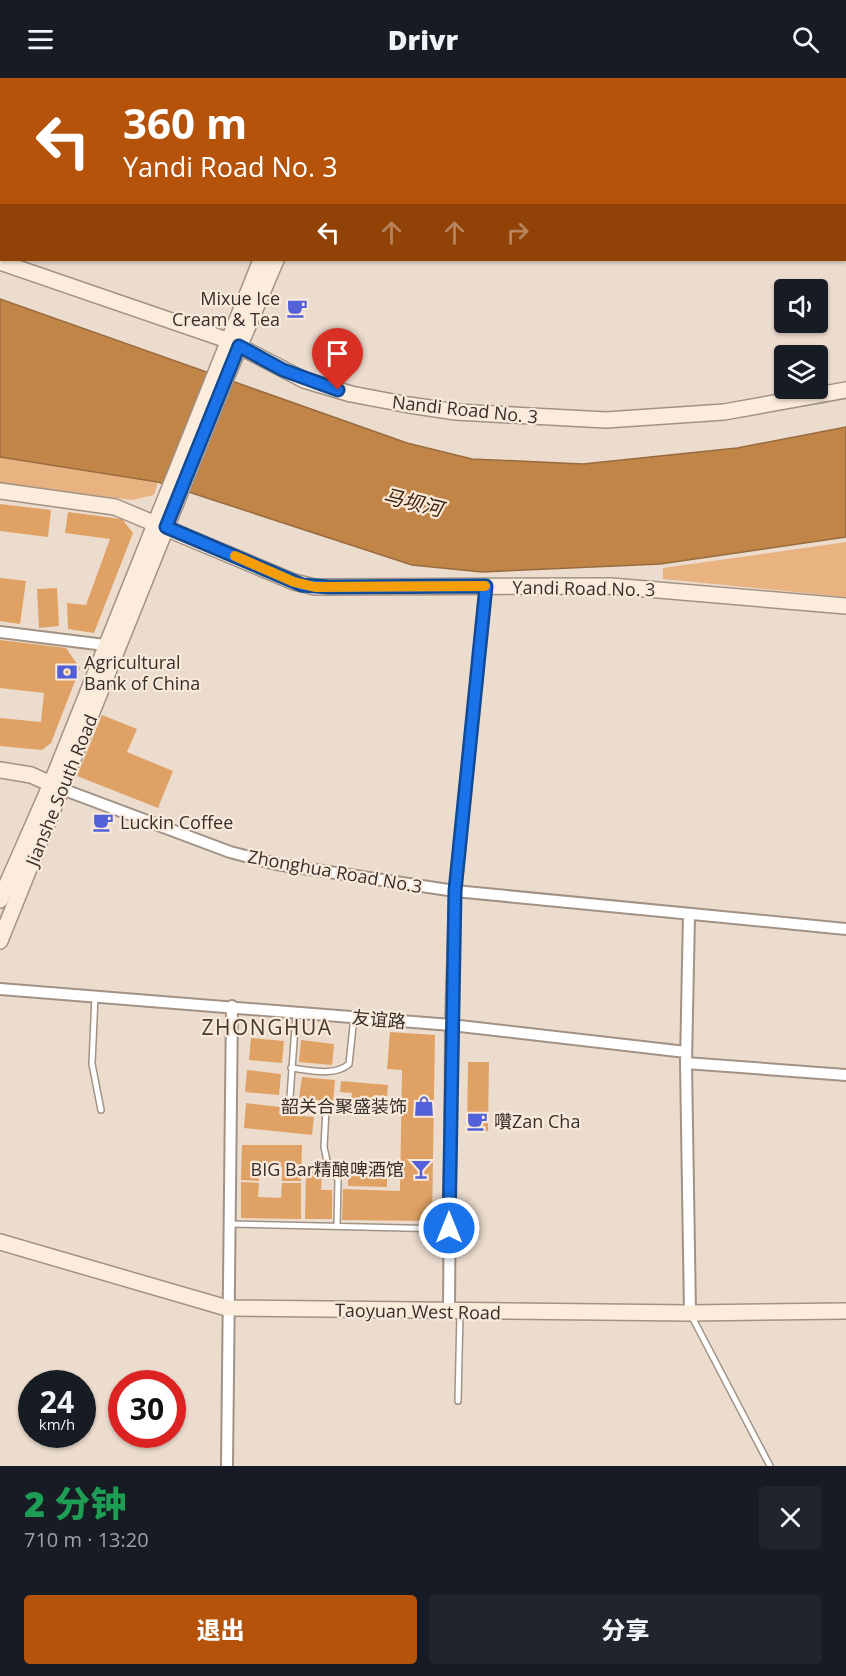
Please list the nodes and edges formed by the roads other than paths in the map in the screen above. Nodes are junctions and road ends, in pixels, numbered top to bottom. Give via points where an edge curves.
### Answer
1 (261, 261) edge
2 (275, 261) edge
3 (0, 262) edge
4 (233, 343) junction
5 (846, 390) edge
6 (0, 491) edge
7 (160, 525) junction
8 (486, 586) junction
9 (846, 606) edge
10 (0, 632) edge
11 (105, 645) junction
12 (0, 770) edge
13 (57, 786) junction
14 (455, 891) junction
15 (0, 900) edge
16 (689, 915) junction
17 (846, 929) edge
18 (0, 941) edge
19 (0, 989) edge
20 (95, 996) junction
21 (232, 1005) junction
22 (296, 1011) junction
23 (354, 1017) junction
24 (451, 1025) junction
25 (686, 1057) junction
26 (291, 1068) junction
27 (846, 1076) edge
28 (101, 1110) dead end
29 (228, 1224) junction
30 (337, 1226) junction
31 (449, 1228) junction
32 (0, 1242) edge
33 (227, 1308) junction
34 (455, 1311) junction
35 (846, 1311) edge
36 (690, 1314) junction
37 (458, 1401) dead end
38 (227, 1466) edge
39 (770, 1466) edge

1 - 4 main road
2 - 4 main road
3 - 4 main road, Nandi Road No. 3
4 - 5 main road, Nandi Road No. 3 via 324,387 456,412 606,420 662,418 724,412
4 - 7 main road, Jianshe South Road
6 - 7 main road, Yandi Road No. 3 via 115,507
7 - 8 main road, Yandi Road No. 3 via 302,585
7 - 11 main road, Jianshe South Road
7 - 13 main road, Jianshe South Road
8 - 9 main road, Yandi Road No. 3 via 620,587
8 - 14 street
10 - 11 street
11 - 13 main road, Jianshe South Road
12 - 13 main road via 31,775
13 - 14 street, Zhonghua Road No.3 via 252,859
13 - 15 main road, Jianshe South Road
13 - 18 main road, Jianshe South Road
14 - 16 street, Zhonghua Road No.3
14 - 24 street
16 - 17 street, Zhonghua Road No.3
16 - 25 street
19 - 20 street, 友谊路
20 - 21 street, 友谊路
20 - 28 lane via 92,1064
21 - 22 street, 友谊路
21 - 29 street
22 - 23 street, 友谊路
22 - 26 lane
23 - 24 street, 友谊路
23 - 26 lane via 350,1064 335,1072
24 - 25 street, 友谊路
24 - 31 street
25 - 27 street, 友谊路
25 - 36 street
26 - 30 lane via 293,1106 326,1110 324,1147 338,1180
29 - 30 lane
29 - 33 street
30 - 31 lane
31 - 34 street
32 - 33 main road, Taoyuan West Road
33 - 34 main road, Taoyuan West Road
33 - 38 street
34 - 36 main road, Taoyuan West Road
34 - 37 lane
35 - 36 main road, Taoyuan West Road
36 - 39 lane

